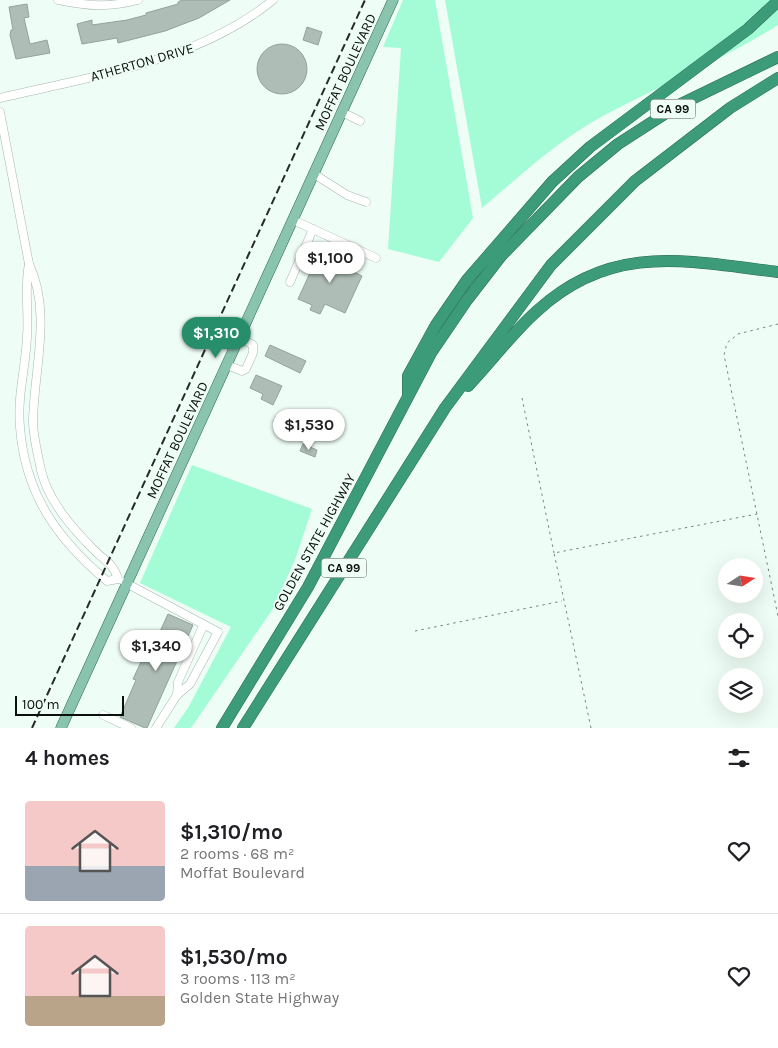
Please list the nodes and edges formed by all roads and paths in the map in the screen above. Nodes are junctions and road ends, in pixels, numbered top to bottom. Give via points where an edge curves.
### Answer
1 (58, 0) edge
2 (138, 0) edge
3 (273, 0) edge
4 (393, 0) edge
5 (778, 1) edge
6 (778, 57) edge
7 (778, 78) edge
8 (0, 98) edge
9 (0, 112) edge
10 (342, 112) junction
11 (360, 121) dead end
12 (314, 174) junction
13 (366, 202) dead end
14 (292, 220) junction
15 (313, 230) junction
16 (376, 258) dead end
17 (29, 264) junction
18 (778, 272) edge
19 (290, 282) dead end
20 (778, 324) edge
21 (239, 337) junction
22 (227, 365) junction
23 (522, 398) dead end
24 (408, 399) junction
25 (445, 408) junction
26 (757, 514) junction
27 (554, 554) junction
28 (122, 581) junction
29 (563, 601) junction
30 (778, 616) edge
31 (203, 626) junction
32 (415, 631) dead end
33 (177, 694) junction
34 (103, 715) dead end
35 (61, 728) edge
36 (131, 728) edge
37 (156, 728) edge
38 (222, 728) edge
39 (244, 728) edge
40 (591, 728) edge

1 - 2 street via 91,7
3 - 8 street, ATHERTON DRIVE via 230,30 193,48
4 - 10 main road, MOFFAT BOULEVARD
5 - 24 highway via 748,29 590,146 552,182 467,280 436,325 408,376
6 - 24 highway, GOLDEN STATE HIGHWAY / CA 99 via 677,106 618,144 578,177 501,256 467,300 431,353
7 - 25 highway, CA 99 via 680,144 580,233 550,265
9 - 17 street
10 - 11 street
10 - 12 main road, MOFFAT BOULEVARD
12 - 13 street via 347,196
12 - 14 main road, MOFFAT BOULEVARD
14 - 15 street
14 - 21 main road, MOFFAT BOULEVARD
15 - 16 street
15 - 19 street
17 - 28 street via 37,281 40,308 33,424 41,472 65,519 96,553 114,567
17 - 28 street via 25,281 27,337 21,381 20,426 29,476 41,503 67,544 107,581
18 - 25 highway via 662,260 626,264 584,278 537,310 494,360
20 - 26 path via 738,334 727,343 724,355
21 - 22 main road, MOFFAT BOULEVARD
21 - 22 street via 253,345 253,353 246,369 239,371
22 - 28 main road, MOFFAT BOULEVARD
23 - 27 path
24 - 38 highway, GOLDEN STATE HIGHWAY / CA 99 via 308,587
25 - 39 highway, CA 99
26 - 27 path
26 - 30 path
27 - 29 path
28 - 31 street
28 - 35 main road, MOFFAT BOULEVARD
29 - 32 path
29 - 40 path
31 - 33 street via 178,682
31 - 33 street via 218,632 190,684
33 - 37 street
34 - 36 street

